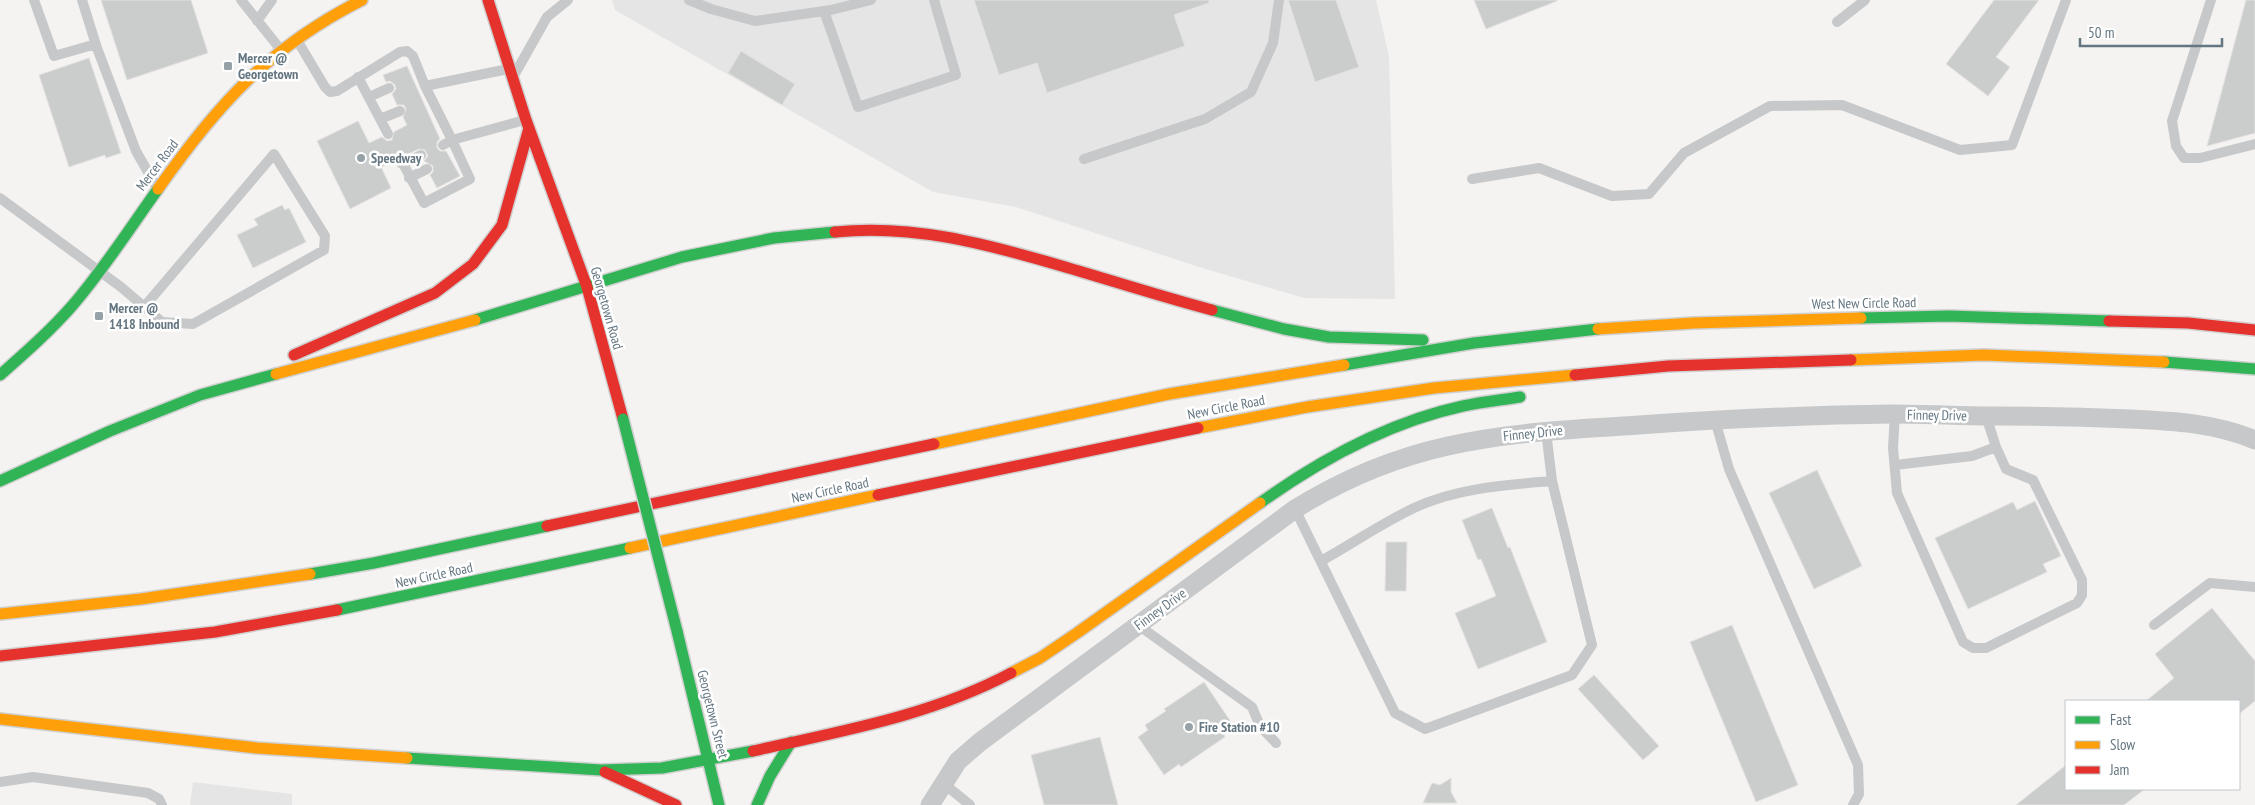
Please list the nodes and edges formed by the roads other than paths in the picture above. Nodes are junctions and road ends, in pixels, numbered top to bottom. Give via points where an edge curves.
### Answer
1 (34, 0) edge
2 (82, 0) edge
3 (241, 0) edge
4 (272, 0) edge
5 (362, 0) edge
6 (488, 0) edge
7 (568, 0) edge
8 (689, 0) edge
9 (871, 0) edge
10 (934, 0) edge
11 (1279, 0) edge
12 (1865, 0) edge
13 (2066, 0) edge
14 (2211, 0) edge
15 (824, 11) junction
16 (256, 21) junction
17 (1837, 22) dead end
18 (296, 39) junction
19 (96, 44) junction
20 (281, 51) junction
21 (511, 73) junction
22 (358, 77) junction
23 (425, 86) junction
24 (389, 88) dead end
25 (369, 97) junction
26 (400, 111) dead end
27 (380, 119) junction
28 (528, 124) junction
29 (388, 134) dead end
30 (447, 143) junction
31 (2255, 144) edge
32 (421, 155) dead end
33 (1084, 159) dead end
34 (427, 169) dead end
35 (409, 178) junction
36 (1472, 179) dead end
37 (158, 188) junction
38 (0, 198) edge
39 (99, 270) junction
40 (587, 287) junction
41 (144, 307) junction
42 (2226, 315) dead end
43 (2188, 324) junction
44 (2255, 330) edge
45 (1474, 343) junction
46 (1668, 366) junction
47 (2255, 369) edge
48 (0, 375) edge
49 (1556, 389) dead end
50 (200, 395) junction
51 (1528, 395) dead end
52 (1895, 414) junction
53 (1986, 416) junction
54 (1715, 420) junction
55 (1546, 431) junction
56 (2255, 440) edge
57 (1996, 447) junction
58 (1895, 466) junction
59 (0, 481) edge
60 (1552, 481) junction
61 (1295, 509) junction
62 (1321, 561) junction
63 (2255, 587) edge
64 (0, 614) edge
65 (1138, 625) junction
66 (2154, 626) dead end
67 (677, 631) joint
68 (0, 656) edge
69 (0, 719) edge
70 (791, 742) junction
71 (1276, 743) dead end
72 (710, 760) junction
73 (602, 770) junction
74 (0, 782) edge
75 (943, 783) junction
76 (162, 805) edge
77 (676, 805) edge
78 (720, 805) edge
79 (757, 805) edge
80 (930, 805) edge
81 (970, 805) edge
82 (1853, 805) edge

1 - 19 lane via 54,56
2 - 19 lane
3 - 16 lane
4 - 16 lane
5 - 18 main road, Mercer Road
6 - 21 main road, Georgetown Road
7 - 21 lane via 547,17
8 - 15 lane via 755,21
9 - 15 lane
10 - 15 lane via 956,74 858,107
11 - 33 lane via 1273,43 1251,92 1205,119
12 - 17 lane
13 - 36 lane via 2012,145 1960,150 1842,106 1770,106 1684,153 1649,194 1612,196 1539,168
14 - 31 lane via 2172,121 2176,146 2184,158 2200,158
16 - 20 lane
18 - 20 main road, Mercer Road
18 - 22 lane via 330,92
19 - 37 lane via 136,151
20 - 37 main road, Mercer Road via 224,103
21 - 23 lane
21 - 28 main road, Georgetown Road
22 - 23 lane via 407,51 413,56 415,76
22 - 25 lane
23 - 30 lane via 426,98
24 - 25 lane
25 - 27 lane
26 - 27 lane
27 - 29 lane
28 - 30 lane
28 - 40 main road, Georgetown Road
28 - 50 main road via 502,225 473,264 435,293
30 - 35 lane via 470,179 424,203
32 - 35 lane via 401,161
34 - 35 lane
37 - 39 main road, Mercer Road
38 - 39 lane
39 - 41 lane
39 - 48 main road, Mercer Road via 48,331
40 - 45 main road via 682,257 774,238 842,231 916,231 997,246 1284,329 1328,337
40 - 50 main road
40 - 67 main road, Georgetown Road, bridge
41 - 41 lane via 162,322 194,324 324,250 325,236 274,154
42 - 43 main road
43 - 44 main road, West New Circle Road
43 - 45 main road, West New Circle Road via 1949,316 1694,322 1590,329
45 - 64 main road, New Circle Road via 1169,394 257,584 58,610
46 - 47 main road via 1984,355
46 - 49 main road
46 - 68 main road, New Circle Road via 1434,388 1307,407 1026,463 365,605 215,632
50 - 59 main road
51 - 70 main road via 1462,406 1431,415 1330,457 1296,477 1040,658 1000,679 949,701 888,721
52 - 53 street, Finney Drive
52 - 54 street, Finney Drive
52 - 58 lane
53 - 56 street, Finney Drive via 2203,424
53 - 57 lane
54 - 55 street, Finney Drive
54 - 82 lane via 1729,469 1858,765 1859,794
55 - 60 lane
55 - 61 street, Finney Drive via 1447,446 1396,460 1322,492
57 - 58 lane via 1972,456
57 - 58 lane via 2006,469 2033,480 2082,580 2082,595 2077,603 1986,648 1973,648 1963,642 1898,493
60 - 62 lane via 1491,487 1415,508
60 - 62 lane via 1592,645 1572,675 1425,729 1395,713
61 - 62 lane
61 - 65 street, Finney Drive
63 - 66 lane via 2210,582
65 - 71 lane via 1252,708 1260,726
65 - 75 street, Finney Drive via 980,742 958,761
67 - 72 main road, Georgetown Street
69 - 73 main road via 257,748
70 - 72 main road
70 - 79 main road
72 - 73 main road via 662,768
72 - 78 main road, Georgetown Street
73 - 77 main road
74 - 76 lane via 33,777 148,793 159,799
75 - 80 street, Finney Drive
75 - 81 lane

